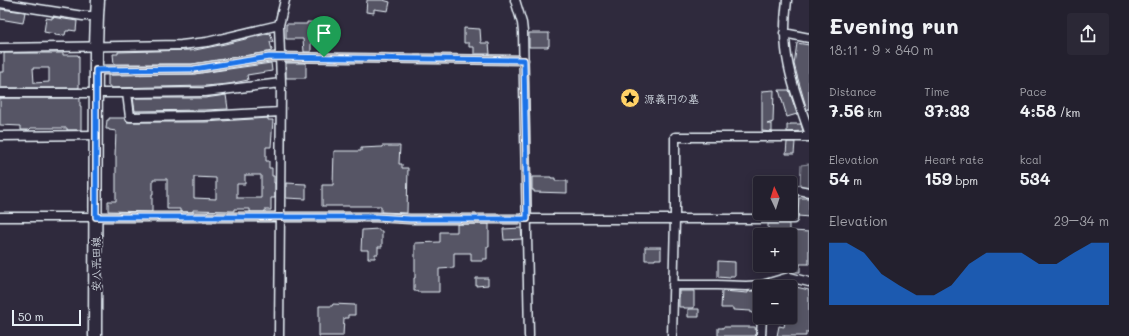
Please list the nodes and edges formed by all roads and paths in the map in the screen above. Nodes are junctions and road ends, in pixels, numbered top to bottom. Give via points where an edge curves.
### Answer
1 (98, 0) edge
2 (285, 0) edge
3 (515, 0) edge
4 (787, 0) edge
5 (0, 3) edge
6 (96, 16) junction
7 (279, 25) junction
8 (784, 33) junction
9 (809, 38) edge
10 (96, 46) junction
11 (0, 48) edge
12 (280, 57) junction
13 (524, 60) junction
14 (96, 70) junction
15 (280, 83) junction
16 (0, 92) edge
17 (96, 92) junction
18 (127, 93) junction
19 (280, 112) junction
20 (809, 132) edge
21 (96, 135) junction
22 (0, 136) edge
23 (809, 137) edge
24 (809, 192) edge
25 (0, 217) edge
26 (96, 217) junction
27 (279, 218) junction
28 (527, 219) junction
29 (675, 220) junction
30 (780, 280) edge
31 (809, 282) edge
32 (674, 285) junction
33 (753, 286) edge
34 (762, 324) edge
35 (95, 336) edge
36 (278, 336) edge
37 (530, 336) edge
38 (672, 336) edge
39 (761, 336) edge

1 - 6 main road, 安八平田線
2 - 7 street
3 - 13 street via 522,23
4 - 8 street
5 - 6 street
6 - 10 main road, 安八平田線
7 - 10 street via 207,42 181,45
7 - 12 street
8 - 9 street
8 - 20 street via 790,71
10 - 11 street
10 - 14 main road, 安八平田線
12 - 13 street
12 - 14 street via 194,69
12 - 15 street
13 - 28 street
14 - 17 main road, 安八平田線
15 - 18 street via 205,92
15 - 19 street
16 - 17 street
17 - 18 street
17 - 21 main road, 安八平田線
18 - 19 street via 130,117
19 - 27 street
21 - 22 street
21 - 26 main road, 安八平田線
23 - 29 street via 675,137
24 - 29 street via 793,190 793,220
25 - 26 street
26 - 27 street
26 - 35 main road, 安八平田線
27 - 28 street
27 - 36 street
28 - 29 street
28 - 37 street
29 - 32 street
30 - 31 street via 789,277
32 - 33 street
32 - 38 street
34 - 39 street

